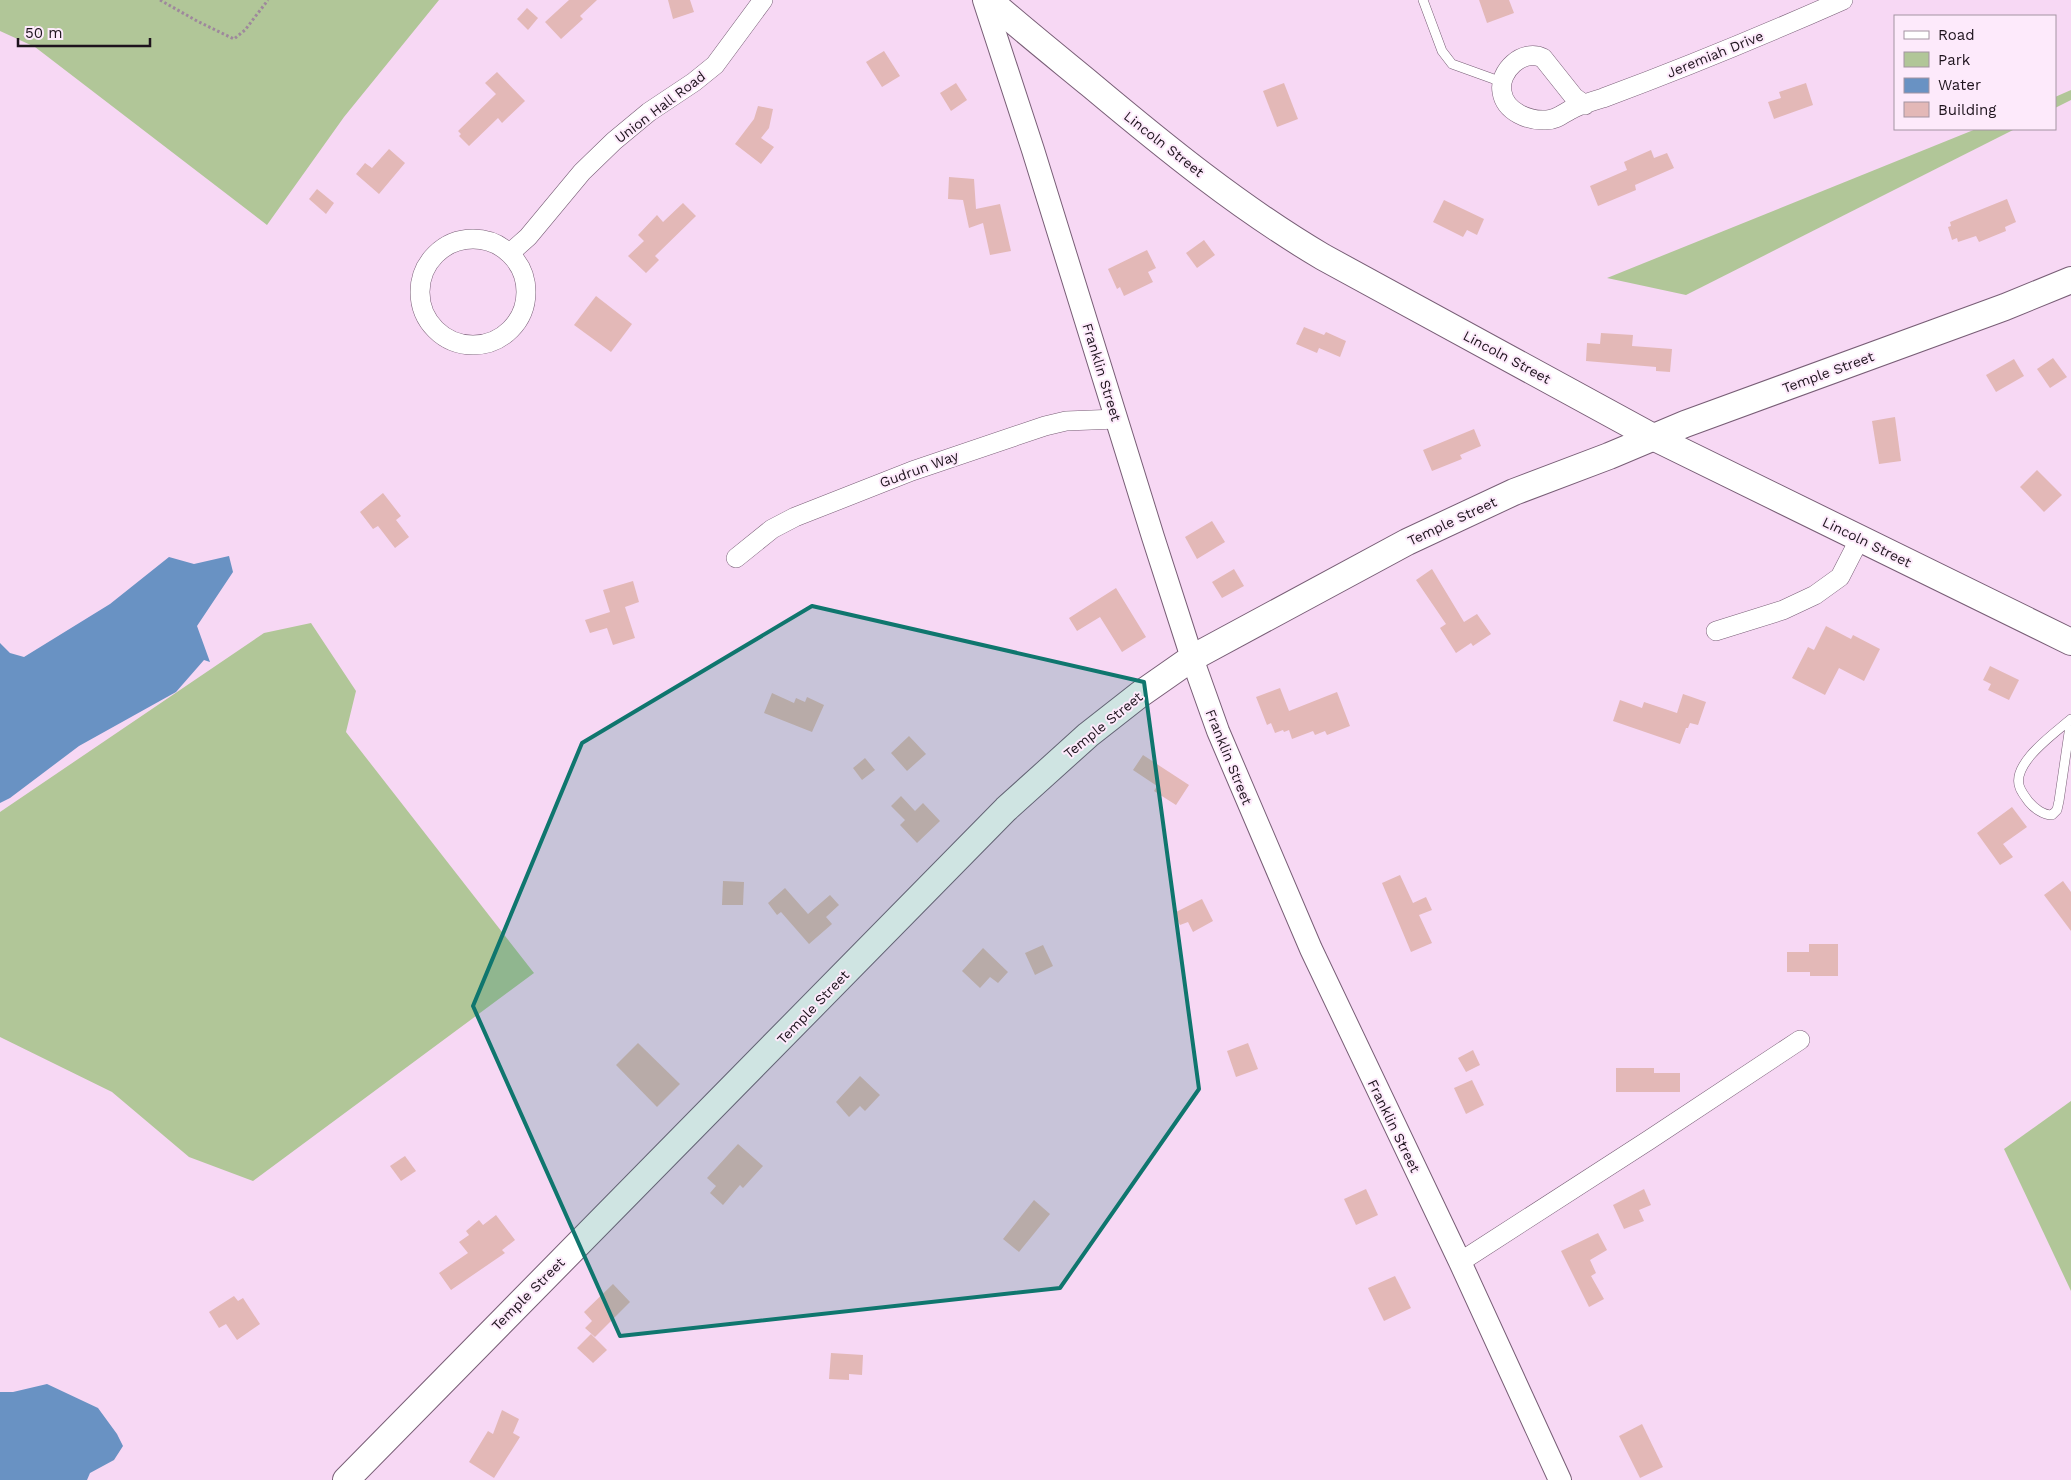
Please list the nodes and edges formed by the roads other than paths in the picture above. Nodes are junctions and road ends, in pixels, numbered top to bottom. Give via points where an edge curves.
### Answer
1 (764, 0) edge
2 (984, 0) edge
3 (989, 0) edge
4 (1423, 0) edge
5 (1843, 0) edge
6 (1502, 82) junction
7 (1585, 105) junction
8 (510, 253) junction
9 (2071, 280) edge
10 (1117, 419) junction
11 (1653, 437) junction
12 (1860, 538) junction
13 (736, 558) dead end
14 (1716, 631) dead end
15 (2071, 642) edge
16 (1192, 658) junction
17 (2071, 719) edge
18 (1800, 1040) dead end
19 (1460, 1262) junction
20 (346, 1480) edge
21 (1560, 1480) edge

1 - 8 street, Union Hall Road via 714,65 614,140
2 - 10 street, Franklin Street
3 - 11 main road, Lincoln Street via 1158,140 1286,234 1344,270
4 - 6 lane via 1442,51 1452,64
5 - 7 street, Jeremiah Drive
6 - 7 street, Jeremiah Drive via 1501,92 1505,100 1518,114 1528,118 1549,120
6 - 7 street via 1514,62 1536,54
8 - 8 street via 520,266 526,284 525,307 514,327 500,339 476,346 452,342 440,334 426,317 420,293 422,279 437,253 461,240 478,239 495,243
9 - 11 main road, Temple Street
10 - 13 street, Gudrun Way via 1066,421 1044,426 912,471 795,517 772,529
10 - 16 street, Franklin Street
11 - 12 main road, Lincoln Street
11 - 16 main road, Temple Street via 1479,507 1370,561
12 - 14 street via 1840,577 1815,595 1783,610
12 - 15 main road, Lincoln Street
16 - 19 street, Franklin Street via 1218,731 1311,949
16 - 20 main road, Temple Street via 1088,735 1006,809
17 - 17 lane via 2028,758 2021,769 2019,787 2030,804 2047,815 2057,810
18 - 19 street
19 - 21 street, Franklin Street

